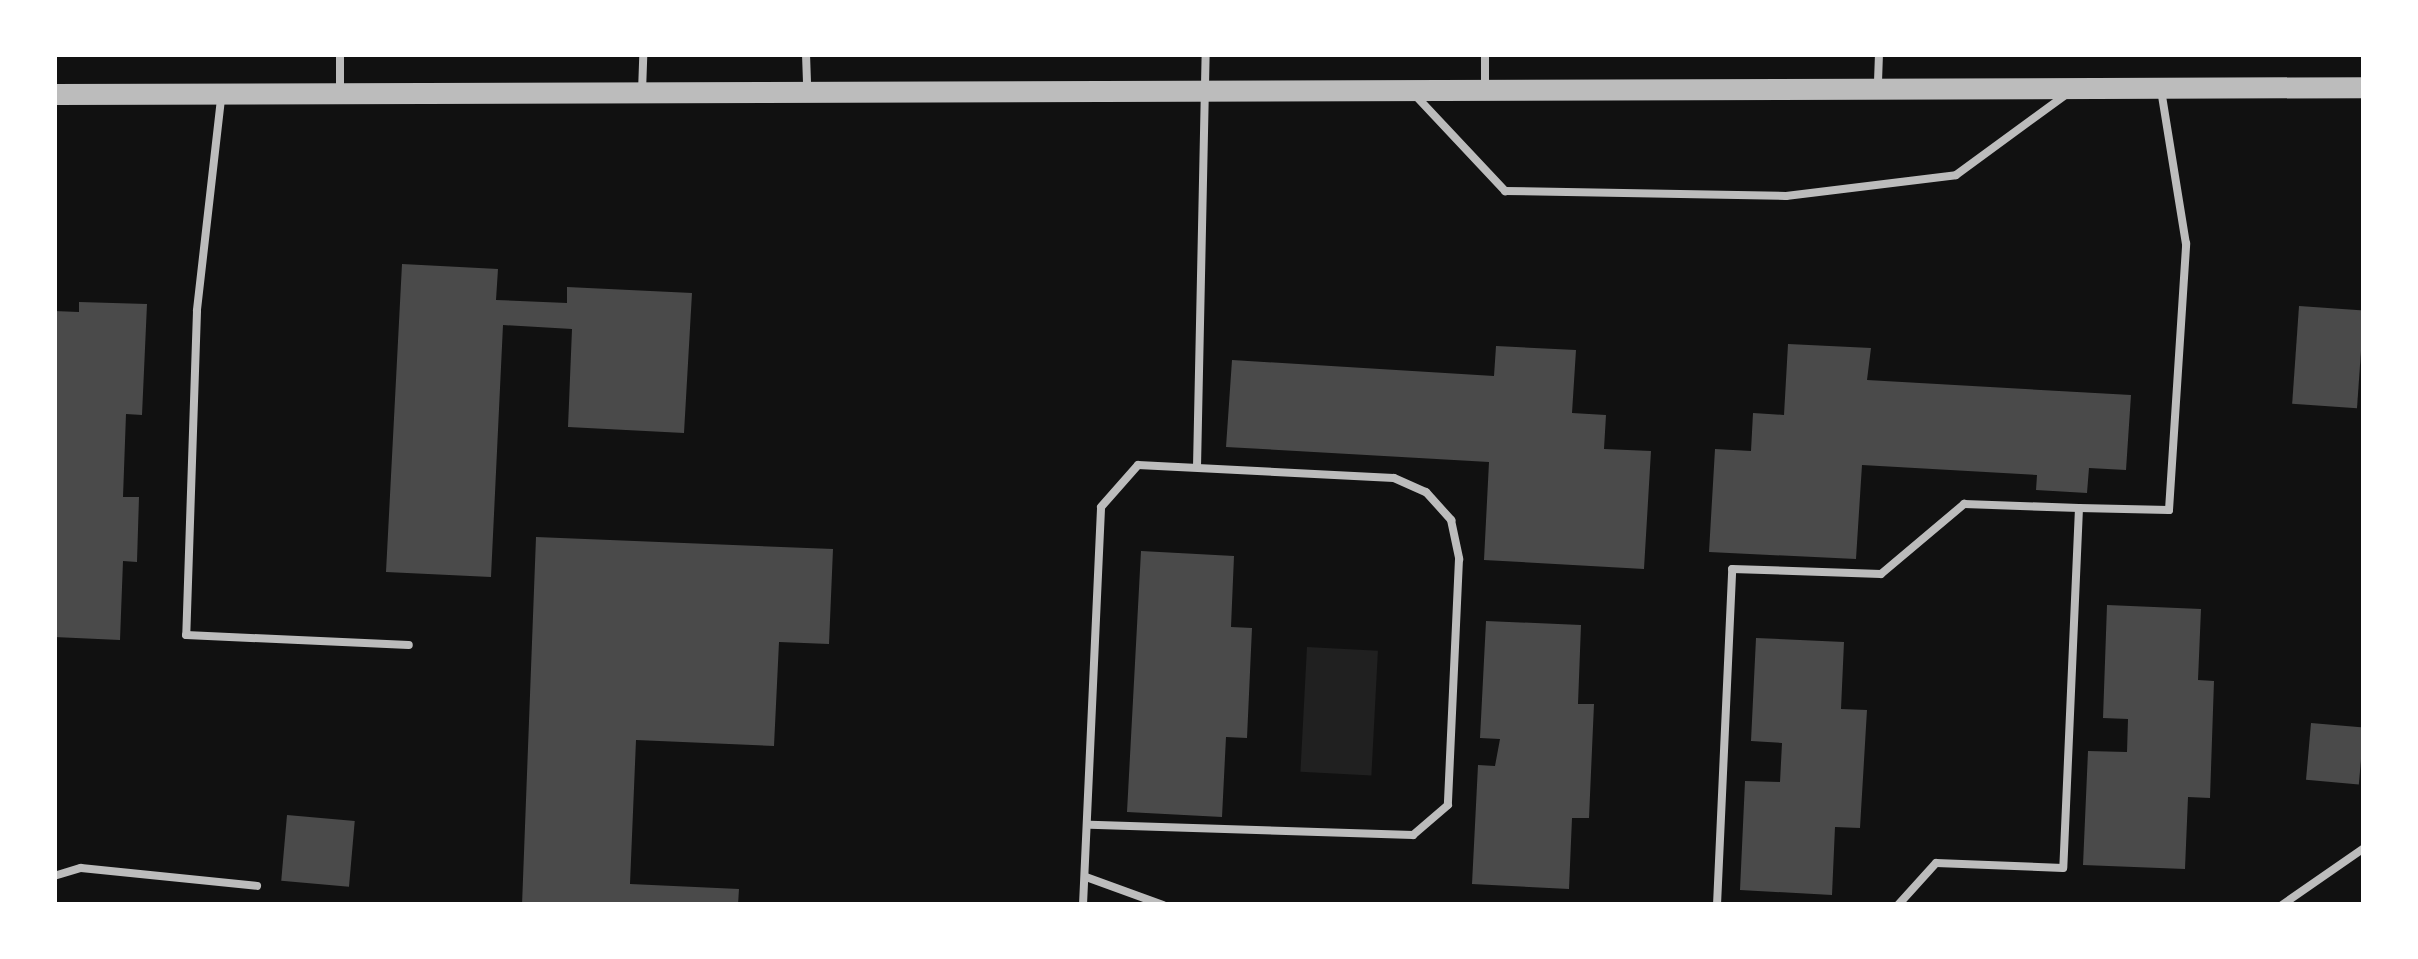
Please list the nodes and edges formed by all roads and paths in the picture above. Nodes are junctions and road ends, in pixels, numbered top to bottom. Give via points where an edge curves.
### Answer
1 (340, 54) edge
2 (643, 54) edge
3 (806, 54) edge
4 (1206, 54) edge
5 (1485, 54) edge
6 (1880, 54) edge
7 (2364, 87) edge
8 (1207, 88) junction
9 (1409, 89) junction
10 (2161, 89) junction
11 (1485, 91) junction
12 (807, 92) junction
13 (1878, 92) junction
14 (2070, 92) junction
15 (642, 93) junction
16 (54, 94) edge
17 (340, 96) junction
18 (221, 97) junction
19 (1197, 467) junction
20 (2079, 508) junction
21 (409, 645) dead end
22 (1090, 825) junction
23 (2364, 848) edge
24 (54, 876) edge
25 (1086, 877) junction
26 (257, 886) dead end
27 (1083, 905) edge
28 (1163, 905) edge
29 (1717, 905) edge
30 (1898, 905) edge
31 (2282, 905) edge

1 - 17 lane
2 - 15 lane
3 - 12 lane
4 - 8 lane
5 - 11 lane
6 - 13 lane
7 - 10 street
8 - 9 street
8 - 12 street
8 - 19 lane
9 - 11 street
9 - 14 lane via 1505,191 1786,196 1956,175
10 - 14 street
10 - 20 lane via 2186,244 2169,510
11 - 13 street
12 - 15 street
13 - 14 street
15 - 17 street
16 - 18 street
17 - 18 street
18 - 21 lane via 196,311 186,635
19 - 22 lane via 1138,465 1101,507
19 - 22 lane via 1394,478 1426,492 1451,520 1459,559 1448,805 1413,835
20 - 29 lane via 1964,504 1881,574 1732,568
20 - 30 lane via 2062,868 1936,863
22 - 25 lane
23 - 31 lane
24 - 26 lane via 81,868
25 - 27 lane
25 - 28 lane

